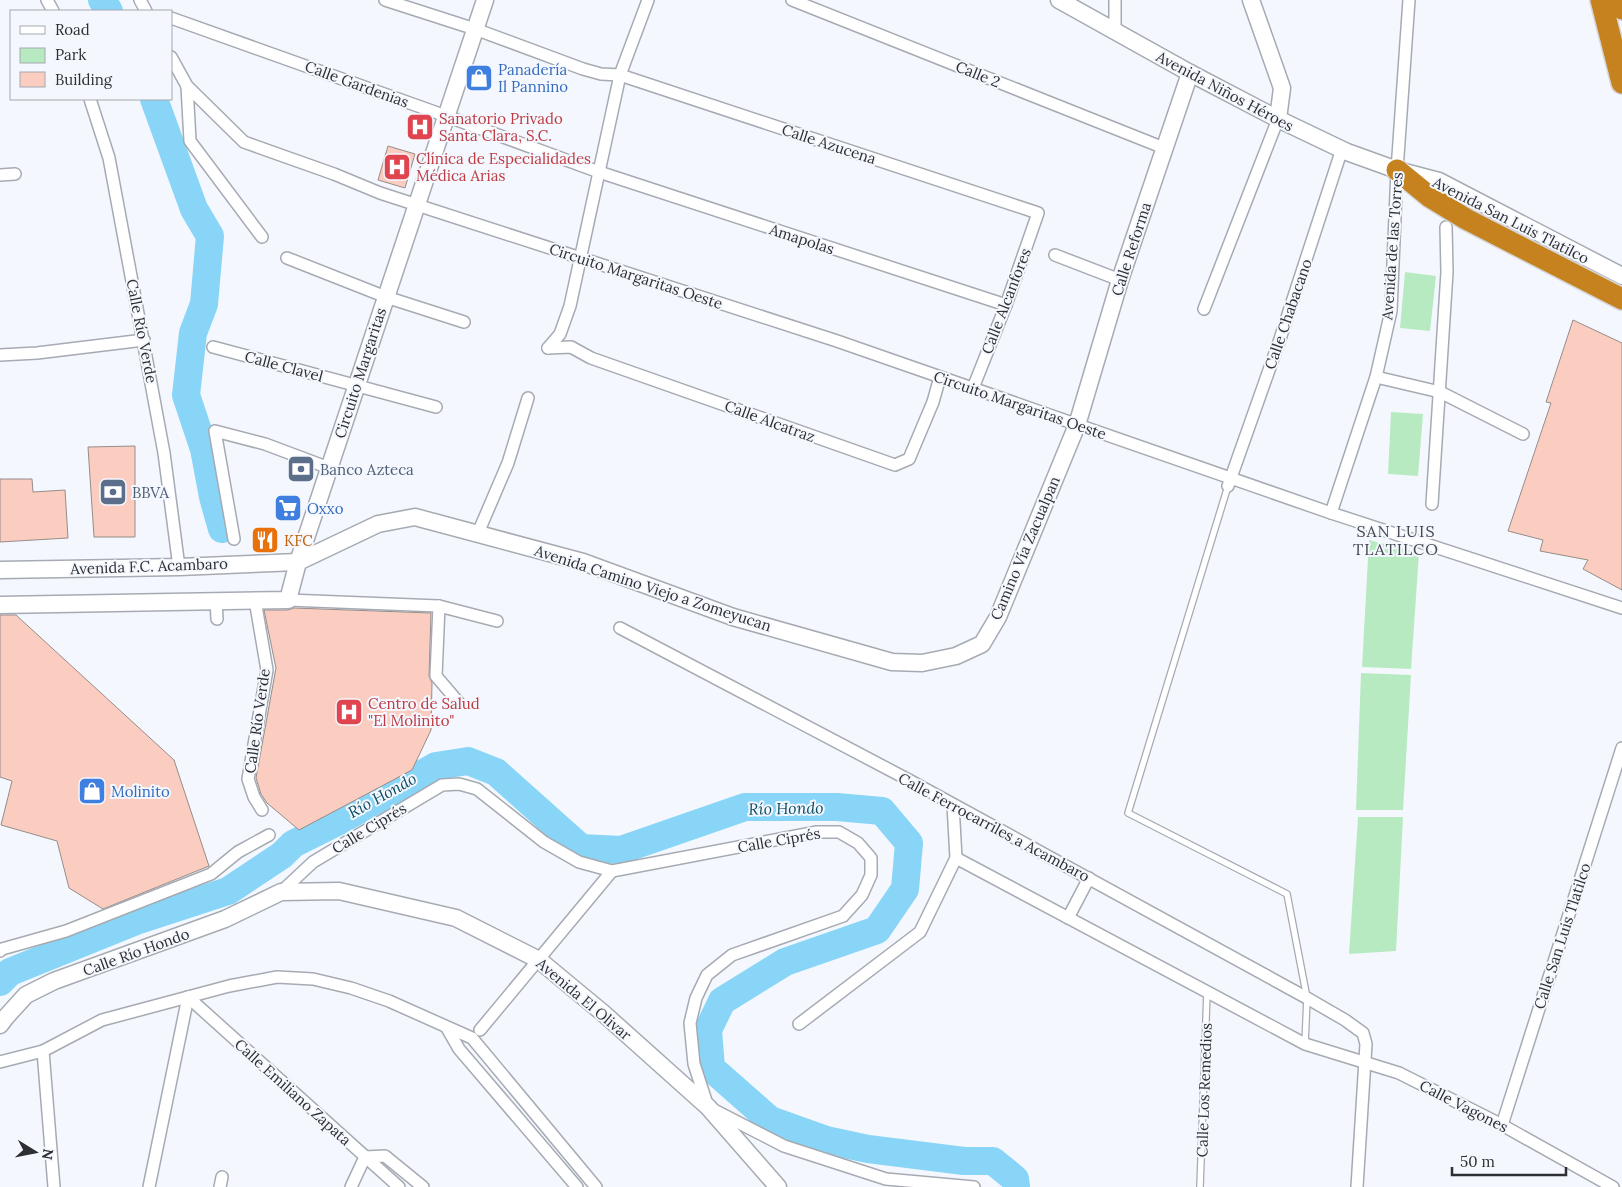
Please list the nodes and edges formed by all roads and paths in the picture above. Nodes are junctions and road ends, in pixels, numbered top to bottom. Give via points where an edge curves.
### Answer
1 (386, 0) edge
2 (485, 0) edge
3 (648, 0) edge
4 (792, 0) edge
5 (1059, 0) edge
6 (1115, 0) edge
7 (1251, 0) edge
8 (1409, 0) edge
9 (1600, 0) edge
10 (1620, 0) edge
11 (1622, 9) edge
12 (172, 18) edge
13 (475, 29) junction
14 (1115, 32) junction
15 (172, 59) edge
16 (1190, 73) junction
17 (620, 75) junction
18 (1621, 78) edge
19 (187, 86) junction
20 (90, 100) edge
21 (446, 116) junction
22 (1278, 119) junction
23 (1164, 148) junction
24 (1342, 149) junction
25 (1397, 170) junction
26 (599, 172) junction
27 (15, 174) dead end
28 (0, 175) edge
29 (416, 204) junction
30 (1038, 213) joint
31 (1446, 227) dead end
32 (262, 237) dead end
33 (1055, 256) dead end
34 (287, 258) dead end
35 (580, 258) junction
36 (1622, 276) edge
37 (1120, 280) junction
38 (386, 297) junction
39 (1622, 299) edge
40 (1006, 305) junction
41 (1204, 308) dead end
42 (464, 322) dead end
43 (144, 340) junction
44 (213, 347) dead end
45 (0, 355) edge
46 (940, 377) junction
47 (1376, 377) junction
48 (356, 386) junction
49 (973, 388) junction
50 (1440, 392) junction
51 (528, 398) dead end
52 (436, 407) dead end
53 (1077, 425) junction
54 (1523, 434) dead end
55 (329, 468) junction
56 (1229, 482) junction
57 (1432, 504) dead end
58 (1330, 513) junction
59 (478, 533) junction
60 (234, 539) dead end
61 (298, 562) junction
62 (179, 567) junction
63 (0, 570) edge
64 (255, 600) junction
65 (288, 600) junction
66 (216, 601) junction
67 (0, 605) edge
68 (439, 606) junction
69 (1622, 608) edge
70 (217, 619) dead end
71 (496, 621) dead end
72 (620, 628) dead end
73 (956, 656) joint
74 (459, 703) dead end
75 (1622, 748) edge
76 (953, 805) junction
77 (262, 810) dead end
78 (269, 835) dead end
79 (956, 858) junction
80 (612, 871) junction
81 (1089, 878) junction
82 (281, 892) junction
83 (1068, 918) junction
84 (1, 949) edge
85 (539, 960) junction
86 (1207, 992) junction
87 (188, 997) junction
88 (1307, 998) junction
89 (799, 1024) dead end
90 (0, 1025) edge
91 (447, 1028) junction
92 (480, 1030) dead end
93 (1306, 1044) junction
94 (43, 1051) junction
95 (0, 1062) edge
96 (1364, 1062) junction
97 (708, 1107) junction
98 (1502, 1125) junction
99 (365, 1157) junction
100 (54, 1187) edge
101 (149, 1187) edge
102 (351, 1187) edge
103 (399, 1187) edge
104 (423, 1187) edge
105 (577, 1187) edge
106 (596, 1187) edge
107 (778, 1187) edge
108 (974, 1187) edge
109 (1200, 1187) edge
110 (1357, 1187) edge
111 (1613, 1187) edge

1 - 13 street, Calle Azucena
2 - 13 street, Circuito Margaritas
3 - 17 street
4 - 23 street, Calle 2
5 - 14 street, Avenida Niños Héroes
6 - 14 street
7 - 22 street via 1282,88
8 - 25 street, Avenida de las Torres
9 - 18 highway
10 - 11 highway
12 - 21 street, Calle Gardenias
13 - 17 street, Calle Azucena via 583,69
13 - 21 street, Circuito Margaritas
14 - 16 street, Avenida Niños Héroes
15 - 19 street
16 - 22 street, Avenida Niños Héroes
16 - 23 street, Calle Reforma
17 - 26 street
17 - 30 street, Calle Azucena
19 - 29 street via 244,142
19 - 32 street via 190,141
20 - 43 street, Calle Río Verde via 109,158
21 - 26 street, Calle Gardenias
21 - 29 street, Circuito Margaritas
22 - 24 street, Avenida Niños Héroes
22 - 41 street
23 - 37 street, Calle Reforma
24 - 25 street, Avenida Niños Héroes
24 - 56 street, Calle Chabacano
25 - 36 street, Avenida San Luis Tlatilco via 1439,181
25 - 39 highway via 1430,197 1466,219
25 - 47 street, Avenida de las Torres via 1391,311
26 - 35 street
26 - 40 street, Amapolas
27 - 28 street
29 - 35 street, Circuito Margaritas Oeste
29 - 38 street, Circuito Margaritas
30 - 40 street, Calle Alcanfores
31 - 50 street via 1447,272
33 - 37 street
34 - 38 street
35 - 46 street, Circuito Margaritas Oeste
35 - 46 street, Calle Alcatraz via 570,306 560,334 548,348 571,347 591,358 895,465 909,459
37 - 53 street, Calle Reforma
38 - 42 street
38 - 48 street, Circuito Margaritas
40 - 49 street, Calle Alcanfores
43 - 45 street
43 - 62 street, Calle Río Verde via 164,453
44 - 48 street, Calle Clavel
46 - 49 street, Circuito Margaritas Oeste
47 - 50 street
47 - 58 street, Avenida de las Torres
48 - 52 street, Calle Clavel
48 - 55 street, Circuito Margaritas
49 - 53 street, Circuito Margaritas Oeste
50 - 54 street
50 - 57 street
51 - 59 street via 508,463
53 - 56 street, Circuito Margaritas Oeste
53 - 73 street, Camino Vía Zacualpan via 998,617 982,644
55 - 60 street via 266,444 215,431
55 - 61 street, Circuito Margaritas
56 - 58 street, Circuito Margaritas Oeste
56 - 88 lane via 1128,813 1287,894
58 - 69 street, Circuito Margaritas Oeste
59 - 61 street, Avenida Camino Viejo a Zomeyucan via 415,516 378,524
59 - 73 street, Avenida Camino Viejo a Zomeyucan via 583,562 733,617 892,662 922,663
61 - 62 street, Avenida F.C. Acambaro
61 - 65 street, Circuito Margaritas
62 - 63 street, Avenida F.C. Acambaro
64 - 65 street
64 - 66 street
64 - 77 street, Calle Río Verde via 267,670 248,780
65 - 68 street
66 - 67 street
66 - 70 street
68 - 71 street
68 - 74 street via 436,676
72 - 76 street, Calle Ferrocarriles a Acambaro
75 - 98 street, Calle San Luis Tlatilco
76 - 79 street
76 - 81 street, Calle Ferrocarriles a Acambaro
78 - 84 street via 238,852 212,874 66,931
79 - 83 street
79 - 89 street via 920,932
80 - 82 street, Calle Ciprés via 579,862 544,842 477,789 459,784 442,785 313,862
80 - 85 street
80 - 97 street, Calle Ciprés via 818,832 839,832 858,843 871,858 871,875 862,896 843,916 732,955 707,975 696,998 690,1023 694,1064
81 - 83 street
81 - 88 street, Calle Ferrocarriles a Acambaro
82 - 85 street, Avenida El Olivar via 339,891 456,918
82 - 90 street, Calle Río Hondo via 225,919 54,981 26,995
83 - 86 street
85 - 92 street
85 - 97 street, Avenida El Olivar
86 - 93 street
86 - 109 lane, Calle Los Remedios
87 - 91 street via 277,977 313,979 389,1001
87 - 94 street via 102,1020
87 - 99 street, Calle Emiliano Zapata
87 - 101 street
88 - 93 lane
88 - 96 street, Calle Ferrocarriles a Acambaro via 1362,1033 1366,1044
91 - 105 street via 459,1049
91 - 106 street via 472,1038
93 - 96 street
94 - 95 street
94 - 100 street
96 - 98 street, Calle Vagones via 1399,1073
96 - 110 street
97 - 107 street, Avenida El Olivar
97 - 108 street via 784,1146 886,1179
98 - 111 street, Calle Vagones
99 - 102 street
99 - 103 street, Calle Emiliano Zapata
99 - 104 street via 385,1156

